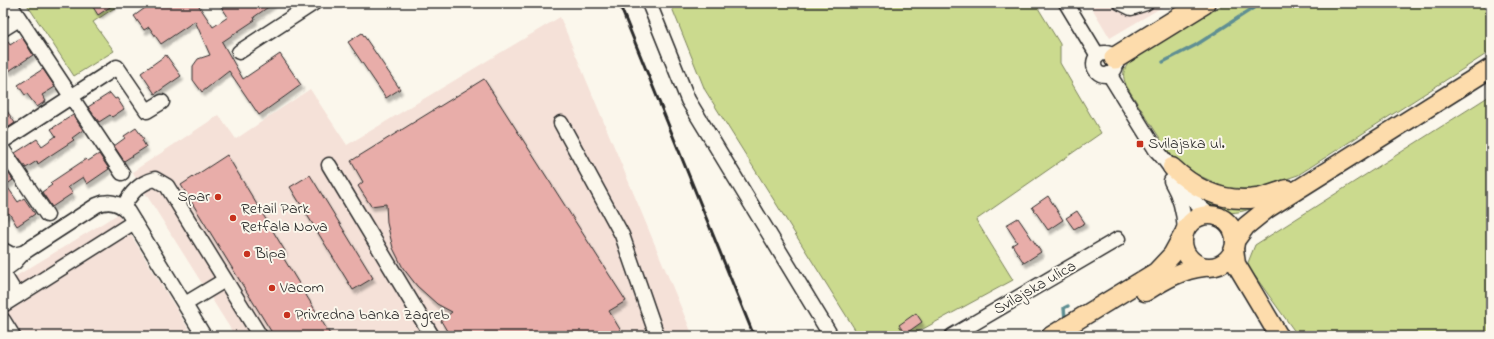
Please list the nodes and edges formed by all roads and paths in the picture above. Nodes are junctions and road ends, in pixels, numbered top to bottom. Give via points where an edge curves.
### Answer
1 (9, 3) edge
2 (314, 3) edge
3 (650, 3) edge
4 (1066, 3) edge
5 (1121, 3) edge
6 (1146, 3) edge
7 (1204, 3) edge
8 (19, 19) junction
9 (3, 30) edge
10 (239, 52) dead end
11 (1107, 62) junction
12 (1491, 68) edge
13 (71, 97) junction
14 (162, 102) dead end
15 (561, 123) dead end
16 (3, 141) edge
17 (3, 150) edge
18 (1156, 150) junction
19 (330, 165) dead end
20 (1172, 168) junction
21 (122, 174) dead end
22 (1305, 184) junction
23 (123, 207) junction
24 (1267, 209) junction
25 (47, 215) dead end
26 (1218, 217) junction
27 (134, 222) junction
28 (1184, 233) junction
29 (1118, 240) dead end
30 (1235, 245) junction
31 (3, 250) edge
32 (22, 253) junction
33 (1208, 267) junction
34 (3, 272) edge
35 (225, 280) junction
36 (17, 296) junction
37 (185, 304) junction
38 (3, 305) edge
39 (1267, 319) junction
40 (3, 320) edge
41 (13, 336) edge
42 (204, 336) edge
43 (260, 336) edge
44 (432, 336) edge
45 (657, 336) edge
46 (831, 336) edge
47 (952, 336) edge
48 (1050, 336) edge
49 (1073, 336) edge
50 (1279, 336) edge

1 - 8 street
2 - 10 street
3 - 46 street via 688,100
4 - 11 street
5 - 6 street via 1131,8
7 - 11 highway
8 - 9 street
8 - 13 street
11 - 18 street
12 - 22 main road
13 - 14 street via 116,67 147,111
13 - 16 street
13 - 21 street
15 - 45 street via 622,235
17 - 25 street
18 - 20 street
18 - 28 street via 1179,196
19 - 44 street
20 - 22 main road via 1203,190 1233,198 1257,198
20 - 26 street via 1197,205
22 - 24 main road
23 - 27 street
23 - 32 street via 110,202 97,205
23 - 35 street via 139,186 155,179 161,181 167,186
24 - 26 main road via 1240,220
24 - 30 main road via 1246,226
26 - 28 main road via 1201,216 1194,219
26 - 30 main road via 1232,229
27 - 36 street
27 - 37 street
28 - 33 main road via 1184,250 1188,257 1195,264
28 - 48 main road via 1178,247 1156,272
29 - 47 street, Svilajska ulica
30 - 33 main road via 1226,261
30 - 39 main road via 1236,264
31 - 32 street via 12,255
32 - 34 street
33 - 39 main road via 1233,282
33 - 49 main road via 1194,268 1166,280
34 - 36 street
35 - 37 street
35 - 43 street
36 - 38 street
37 - 42 street
39 - 50 main road
40 - 41 street

